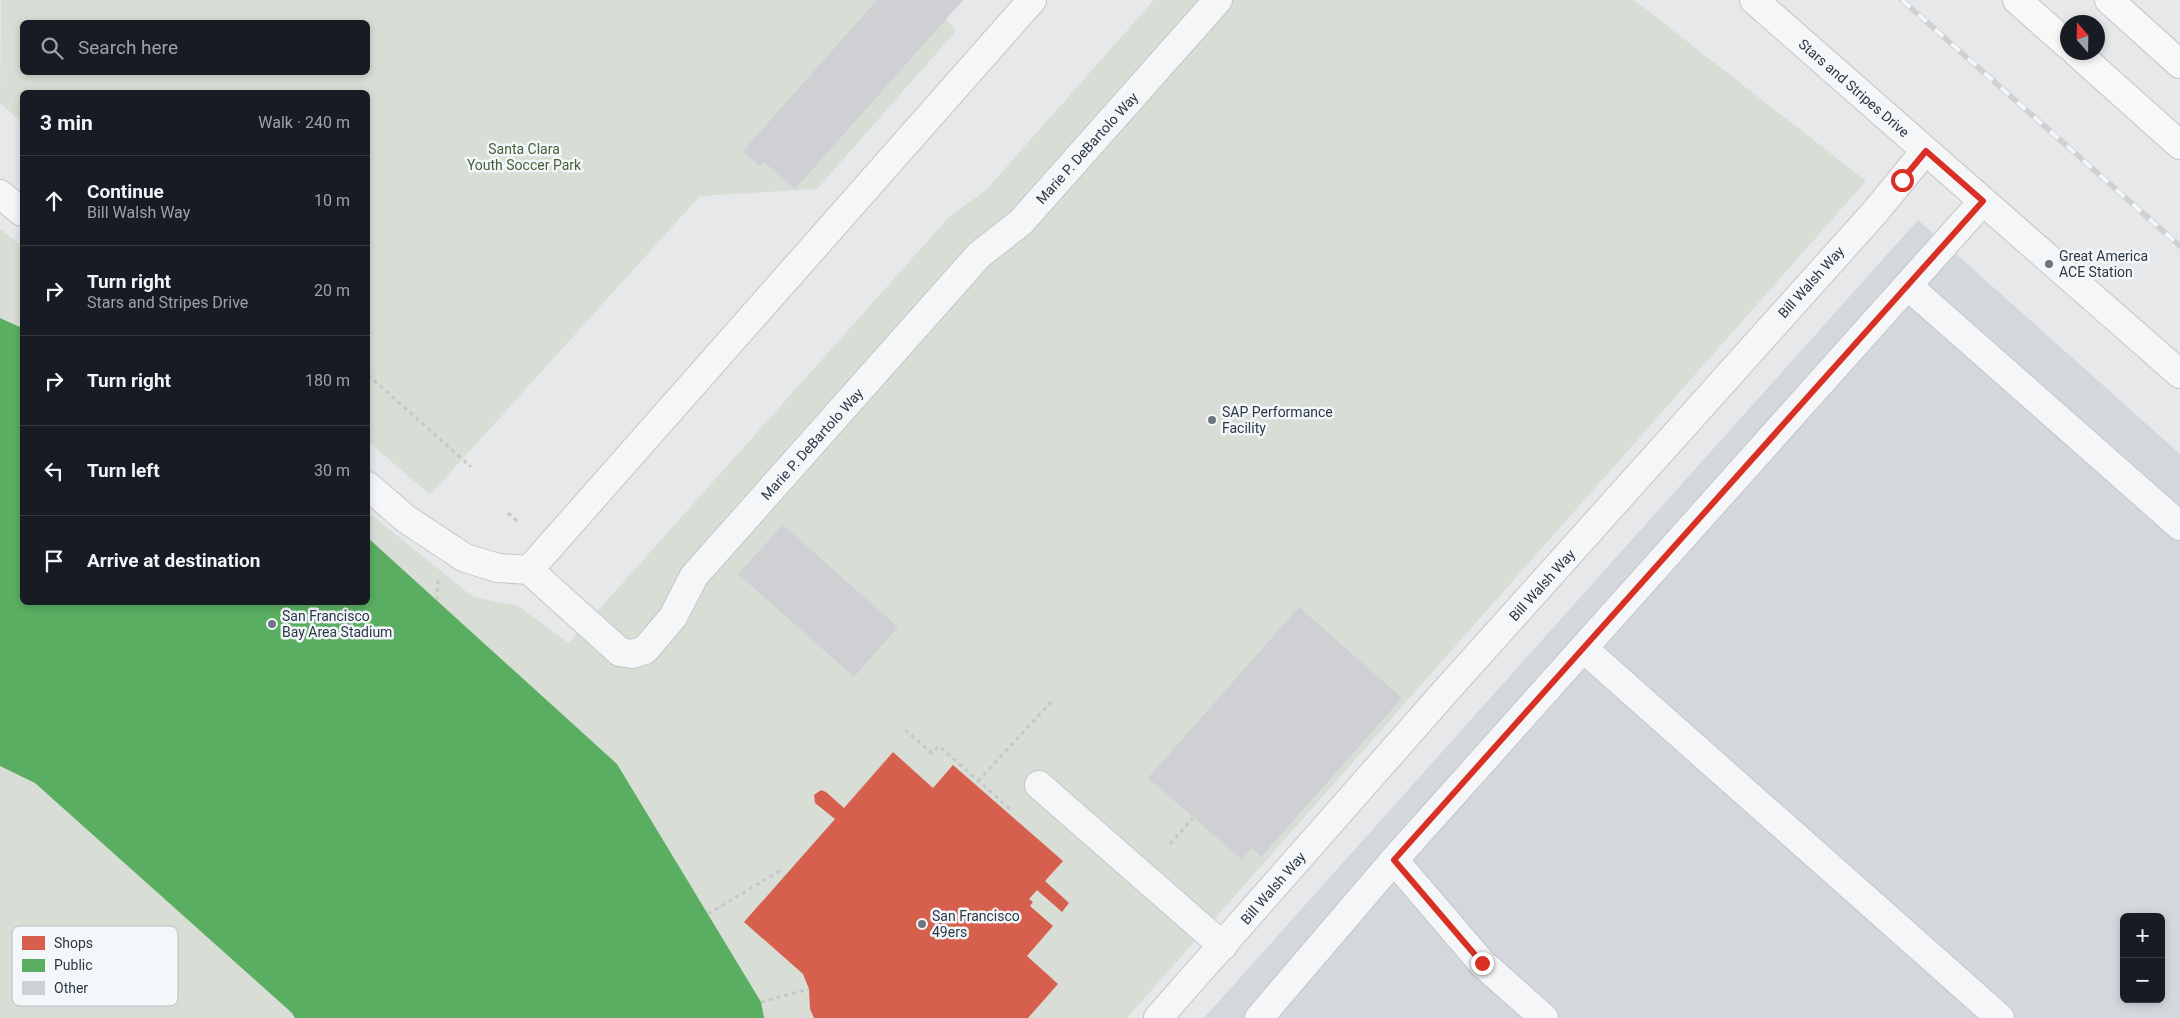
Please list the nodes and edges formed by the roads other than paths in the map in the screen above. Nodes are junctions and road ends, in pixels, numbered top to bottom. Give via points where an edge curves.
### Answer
1 (1032, 0) edge
2 (1218, 0) edge
3 (1754, 0) edge
4 (2017, 0) edge
5 (2109, 0) edge
6 (2060, 38) edge
7 (2085, 60) edge
8 (2180, 64) edge
9 (2180, 145) edge
10 (1926, 151) junction
11 (0, 194) edge
12 (1983, 201) junction
13 (20, 210) edge
14 (1908, 286) junction
15 (2180, 374) edge
16 (370, 488) edge
17 (2180, 526) edge
18 (529, 570) junction
19 (1584, 649) junction
20 (1039, 785) dead end
21 (1394, 860) junction
22 (1222, 946) junction
23 (1158, 1018) edge
24 (1259, 1018) edge
25 (1544, 1018) edge
26 (2000, 1018) edge

1 - 18 lane
2 - 18 lane, Marie P. DeBartolo Way via 1021,222 979,255 694,576 674,618 645,650 632,654 620,652
3 - 10 lane, Stars and Stripes Drive
4 - 6 main road
5 - 8 main road
7 - 9 main road
10 - 12 lane, Stars and Stripes Drive
10 - 22 lane, Bill Walsh Way
11 - 13 lane
12 - 14 lane
12 - 15 lane, Stars and Stripes Drive
14 - 17 lane
14 - 19 lane
16 - 18 lane via 406,519 464,558 498,568
19 - 21 lane
19 - 26 lane
20 - 22 lane
21 - 24 lane
21 - 25 lane via 1482,963
22 - 23 lane, Bill Walsh Way

